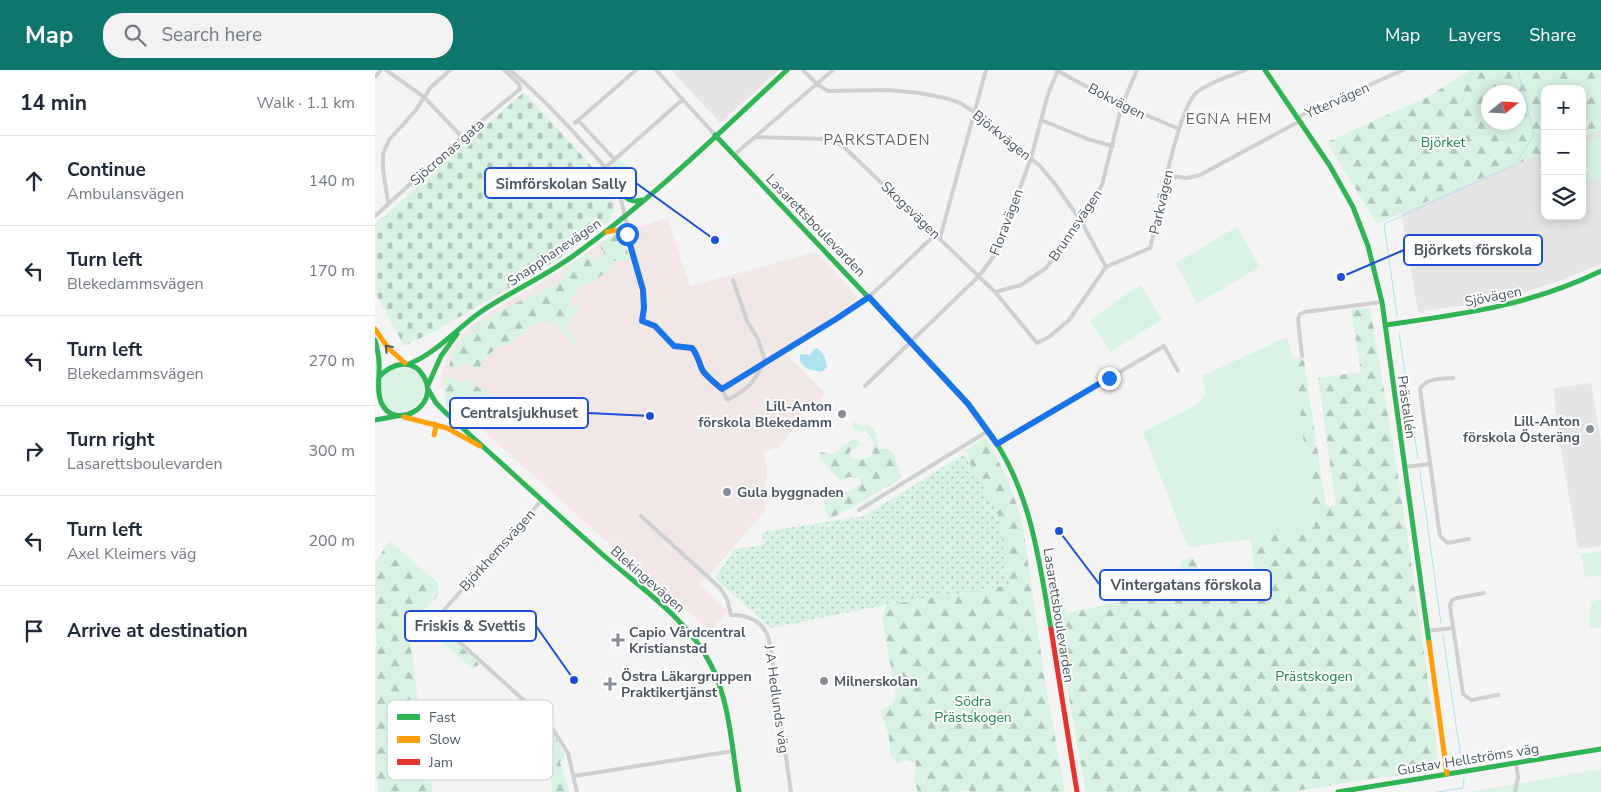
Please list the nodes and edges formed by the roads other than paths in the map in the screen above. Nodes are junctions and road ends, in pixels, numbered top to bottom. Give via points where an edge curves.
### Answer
1 (381, 70) edge
2 (386, 70) edge
3 (450, 70) edge
4 (504, 70) edge
5 (510, 70) edge
6 (636, 70) edge
7 (656, 70) edge
8 (787, 70) edge
9 (803, 70) edge
10 (833, 70) edge
11 (986, 70) edge
12 (1057, 70) edge
13 (1137, 70) edge
14 (1245, 70) edge
15 (1265, 70) edge
16 (1403, 70) edge
17 (375, 77) edge
18 (817, 84) junction
19 (424, 97) junction
20 (682, 100) junction
21 (1122, 105) junction
22 (975, 112) junction
23 (1299, 119) junction
24 (1041, 120) junction
25 (1179, 129) junction
26 (715, 135) junction
27 (462, 137) junction
28 (755, 137) junction
29 (1113, 146) junction
30 (734, 155) junction
31 (1031, 158) junction
32 (615, 160) junction
33 (605, 168) junction
34 (1167, 176) junction
35 (619, 190) junction
36 (645, 199) junction
37 (388, 203) junction
38 (625, 215) junction
39 (375, 216) edge
40 (1081, 221) junction
41 (604, 233) junction
42 (936, 234) junction
43 (629, 237) junction
44 (940, 238) junction
45 (1106, 267) junction
46 (1601, 271) edge
47 (979, 276) junction
48 (733, 280) dead end
49 (995, 292) junction
50 (869, 297) junction
51 (1382, 302) junction
52 (463, 325) junction
53 (1385, 325) junction
54 (375, 329) edge
55 (375, 341) edge
56 (911, 342) junction
57 (1302, 356) dead end
58 (765, 361) junction
59 (407, 364) junction
60 (1178, 371) dead end
61 (1453, 378) dead end
62 (377, 381) edge
63 (865, 386) dead end
64 (428, 387) junction
65 (722, 389) junction
66 (401, 416) junction
67 (375, 420) edge
68 (434, 424) junction
69 (988, 431) junction
70 (434, 435) dead end
71 (997, 444) junction
72 (487, 450) junction
73 (1430, 464) junction
74 (1405, 467) junction
75 (542, 500) junction
76 (859, 510) dead end
77 (641, 516) dead end
78 (1469, 539) dead end
79 (1483, 593) dead end
80 (1453, 628) junction
81 (1427, 631) junction
82 (1498, 695) dead end
83 (524, 700) edge
84 (553, 729) edge
85 (1601, 749) edge
86 (733, 751) junction
87 (1516, 763) junction
88 (1447, 774) junction
89 (574, 776) junction
90 (577, 792) edge
91 (739, 792) edge
92 (791, 792) edge
93 (1077, 792) edge
94 (1338, 792) edge
95 (1515, 792) edge

1 - 17 street
2 - 19 street
3 - 19 street
4 - 27 street, Sjöcronas gata via 520,89
5 - 33 street via 533,90
6 - 32 street via 577,122
7 - 20 street, Lasarettsboulevarden
8 - 26 street, Snapphanevägen
9 - 18 street
10 - 18 street
11 - 22 street
12 - 21 street, Bokvägen
12 - 24 street, Floravägen
13 - 21 street, Brunnsvägen
14 - 25 street, Parkvägen via 1196,93
15 - 23 street, Prästallén
16 - 23 street, Yttervägen
18 - 22 street, Björkvägen via 828,91 920,92 949,99
18 - 28 street
19 - 27 street
19 - 37 street via 389,140 383,154
20 - 26 street, Lasarettsboulevarden
20 - 32 street
21 - 25 street, Bokvägen
21 - 29 street, Brunnsvägen
22 - 31 street, Björkvägen
22 - 44 street
23 - 34 street, Yttervägen via 1200,176
23 - 51 street, Prästallén via 1353,208 1367,240
24 - 29 street
24 - 31 street, Floravägen
25 - 34 street, Parkvägen
26 - 30 street, Lasarettsboulevarden
26 - 36 street, Snapphanevägen
27 - 37 street, Sjöcronas gata
28 - 30 street
28 - 42 street, Skogsvägen via 827,140 843,146
29 - 40 street, Brunnsvägen via 1102,185
30 - 50 street, Lasarettsboulevarden
31 - 40 street, Björkvägen via 1055,184
31 - 47 street, Floravägen via 994,256
32 - 33 street
33 - 35 street
34 - 45 street, Parkvägen via 1150,248
35 - 36 street via 630,202
35 - 38 street
36 - 38 street, Snapphanevägen
37 - 39 street, Sjöcronas gata
38 - 41 street, Snapphanevägen
38 - 43 street
40 - 45 street, Björkvägen
40 - 49 street, Brunnsvägen via 1046,268 1021,284
41 - 43 street via 616,229
41 - 52 street, Snapphanevägen via 542,277
42 - 44 street, Skogsvägen
42 - 50 street
43 - 65 street via 644,297 642,321 655,326 674,346 692,348 707,377
44 - 47 street, Skogsvägen
45 - 49 street, Skogsvägen via 1069,320 1037,343
46 - 53 street, Sjövägen via 1533,300
47 - 49 street, Skogsvägen
47 - 56 street, Floravägen
48 - 58 street
50 - 56 street, Lasarettsboulevarden
50 - 58 street
51 - 53 street, Prästallén
51 - 57 street via 1300,314
52 - 59 street, Snapphanevägen via 426,358
52 - 64 street, Snapphanevägen via 441,356
53 - 74 street, Prästallén
59 -> 54 street via 387,348
55 - 62 street via 379,355
56 - 63 street, Floravägen
56 - 69 street, Lasarettsboulevarden via 968,404
58 - 65 street
58 - 65 street via 755,380 742,393 727,400
59 - 62 street via 390,366
59 - 64 street via 422,372
60 - 71 street via 1164,346
61 - 73 street via 1428,381 1420,389
62 - 66 street via 380,404 385,410
64 - 66 street via 428,396 421,408
64 - 72 street, Blekingevägen via 437,403
66 - 67 street
66 - 68 street, Blekingevägen
68 - 70 street
68 - 72 street, Blekingevägen
69 - 71 street, Lasarettsboulevarden
69 - 76 street
71 - 93 street, Lasarettsboulevarden via 1019,488 1036,542
72 - 75 street, Blekingevägen
73 - 74 street
73 - 78 street via 1440,536 1448,542
74 - 81 street, Prästallén
75 - 83 street, Björkhemsvägen via 435,620
75 - 86 street, Blekingevägen via 694,637 721,688
77 - 92 street, J A Hedlunds väg via 720,588 731,615 753,618 766,630
79 - 80 street via 1452,600
80 - 81 street
80 - 82 street via 1463,694 1471,700
81 - 88 street, Prästallén
84 - 89 street, Björkhemsvägen via 568,753
85 - 87 street, Gustav Hellströms väg
86 - 89 street
86 - 91 street, Blekingevägen
87 - 88 street, Gustav Hellströms väg
87 - 95 street
88 - 94 street, Gustav Hellströms väg
89 - 90 street, Björkhemsvägen

